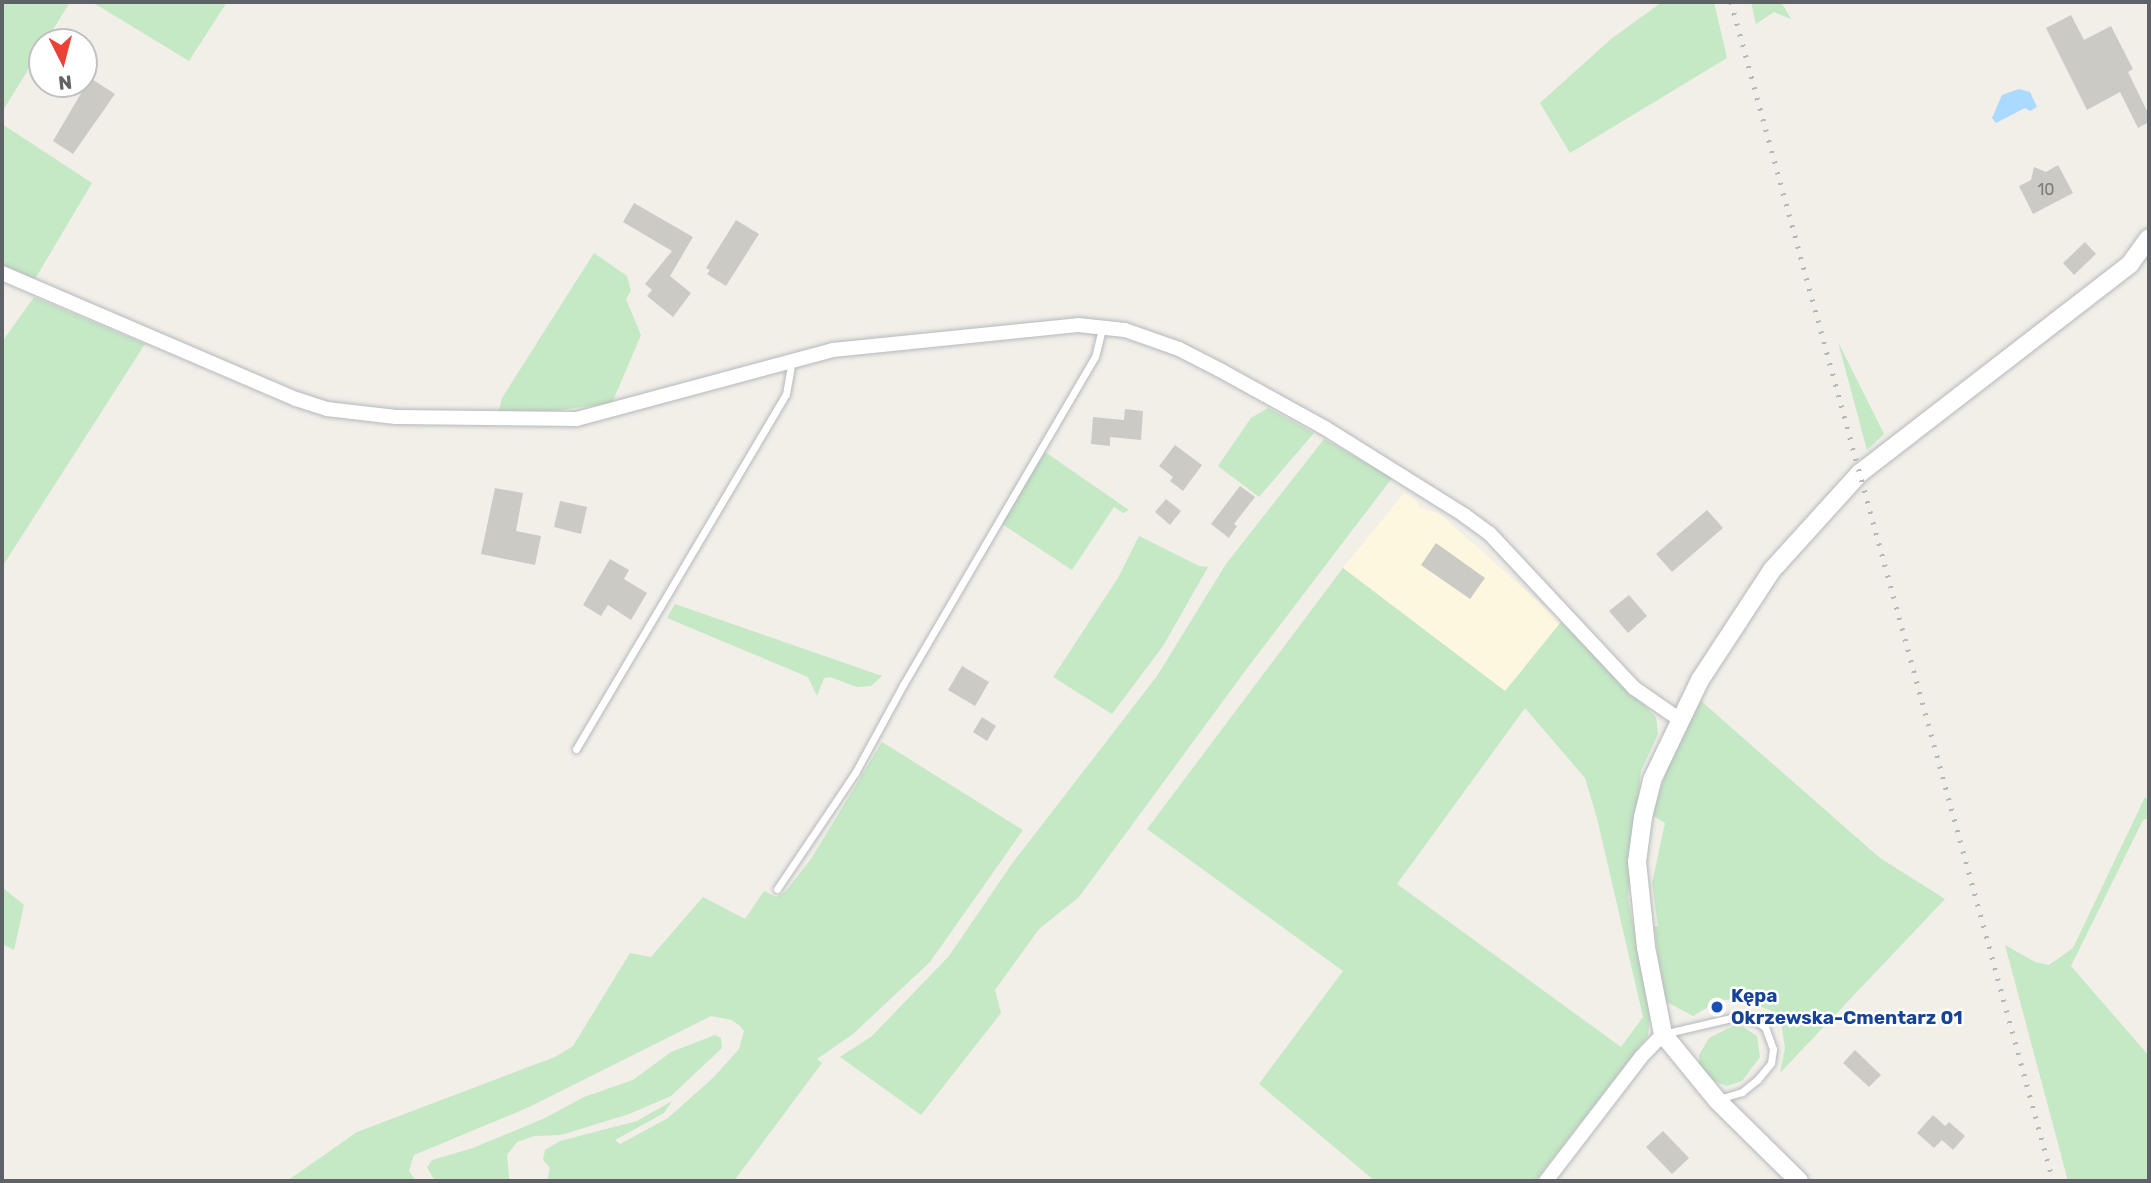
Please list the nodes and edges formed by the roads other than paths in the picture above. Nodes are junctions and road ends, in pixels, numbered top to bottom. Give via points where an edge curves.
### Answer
1 (2149, 238) edge
2 (2, 273) edge
3 (1103, 326) junction
4 (792, 359) junction
5 (1679, 719) junction
6 (576, 749) dead end
7 (777, 889) dead end
8 (1663, 1034) junction
9 (1717, 1100) junction
10 (1546, 1181) edge
11 (1799, 1181) edge

1 - 5 street via 2130,264 1860,473 1772,570
2 - 4 street via 296,399 327,409 396,417 578,419
3 - 4 street via 833,350
3 - 5 street via 1143,335 1220,370 1325,428 1464,515 1490,534 1634,688
3 - 7 lane via 1095,357 855,774
4 - 6 lane via 786,394
5 - 8 street via 1651,780 1637,862 1646,947
8 - 9 street
8 - 9 lane via 1731,1018 1765,1027 1773,1049 1770,1063 1759,1079 1742,1091
8 - 10 street
9 - 11 street

